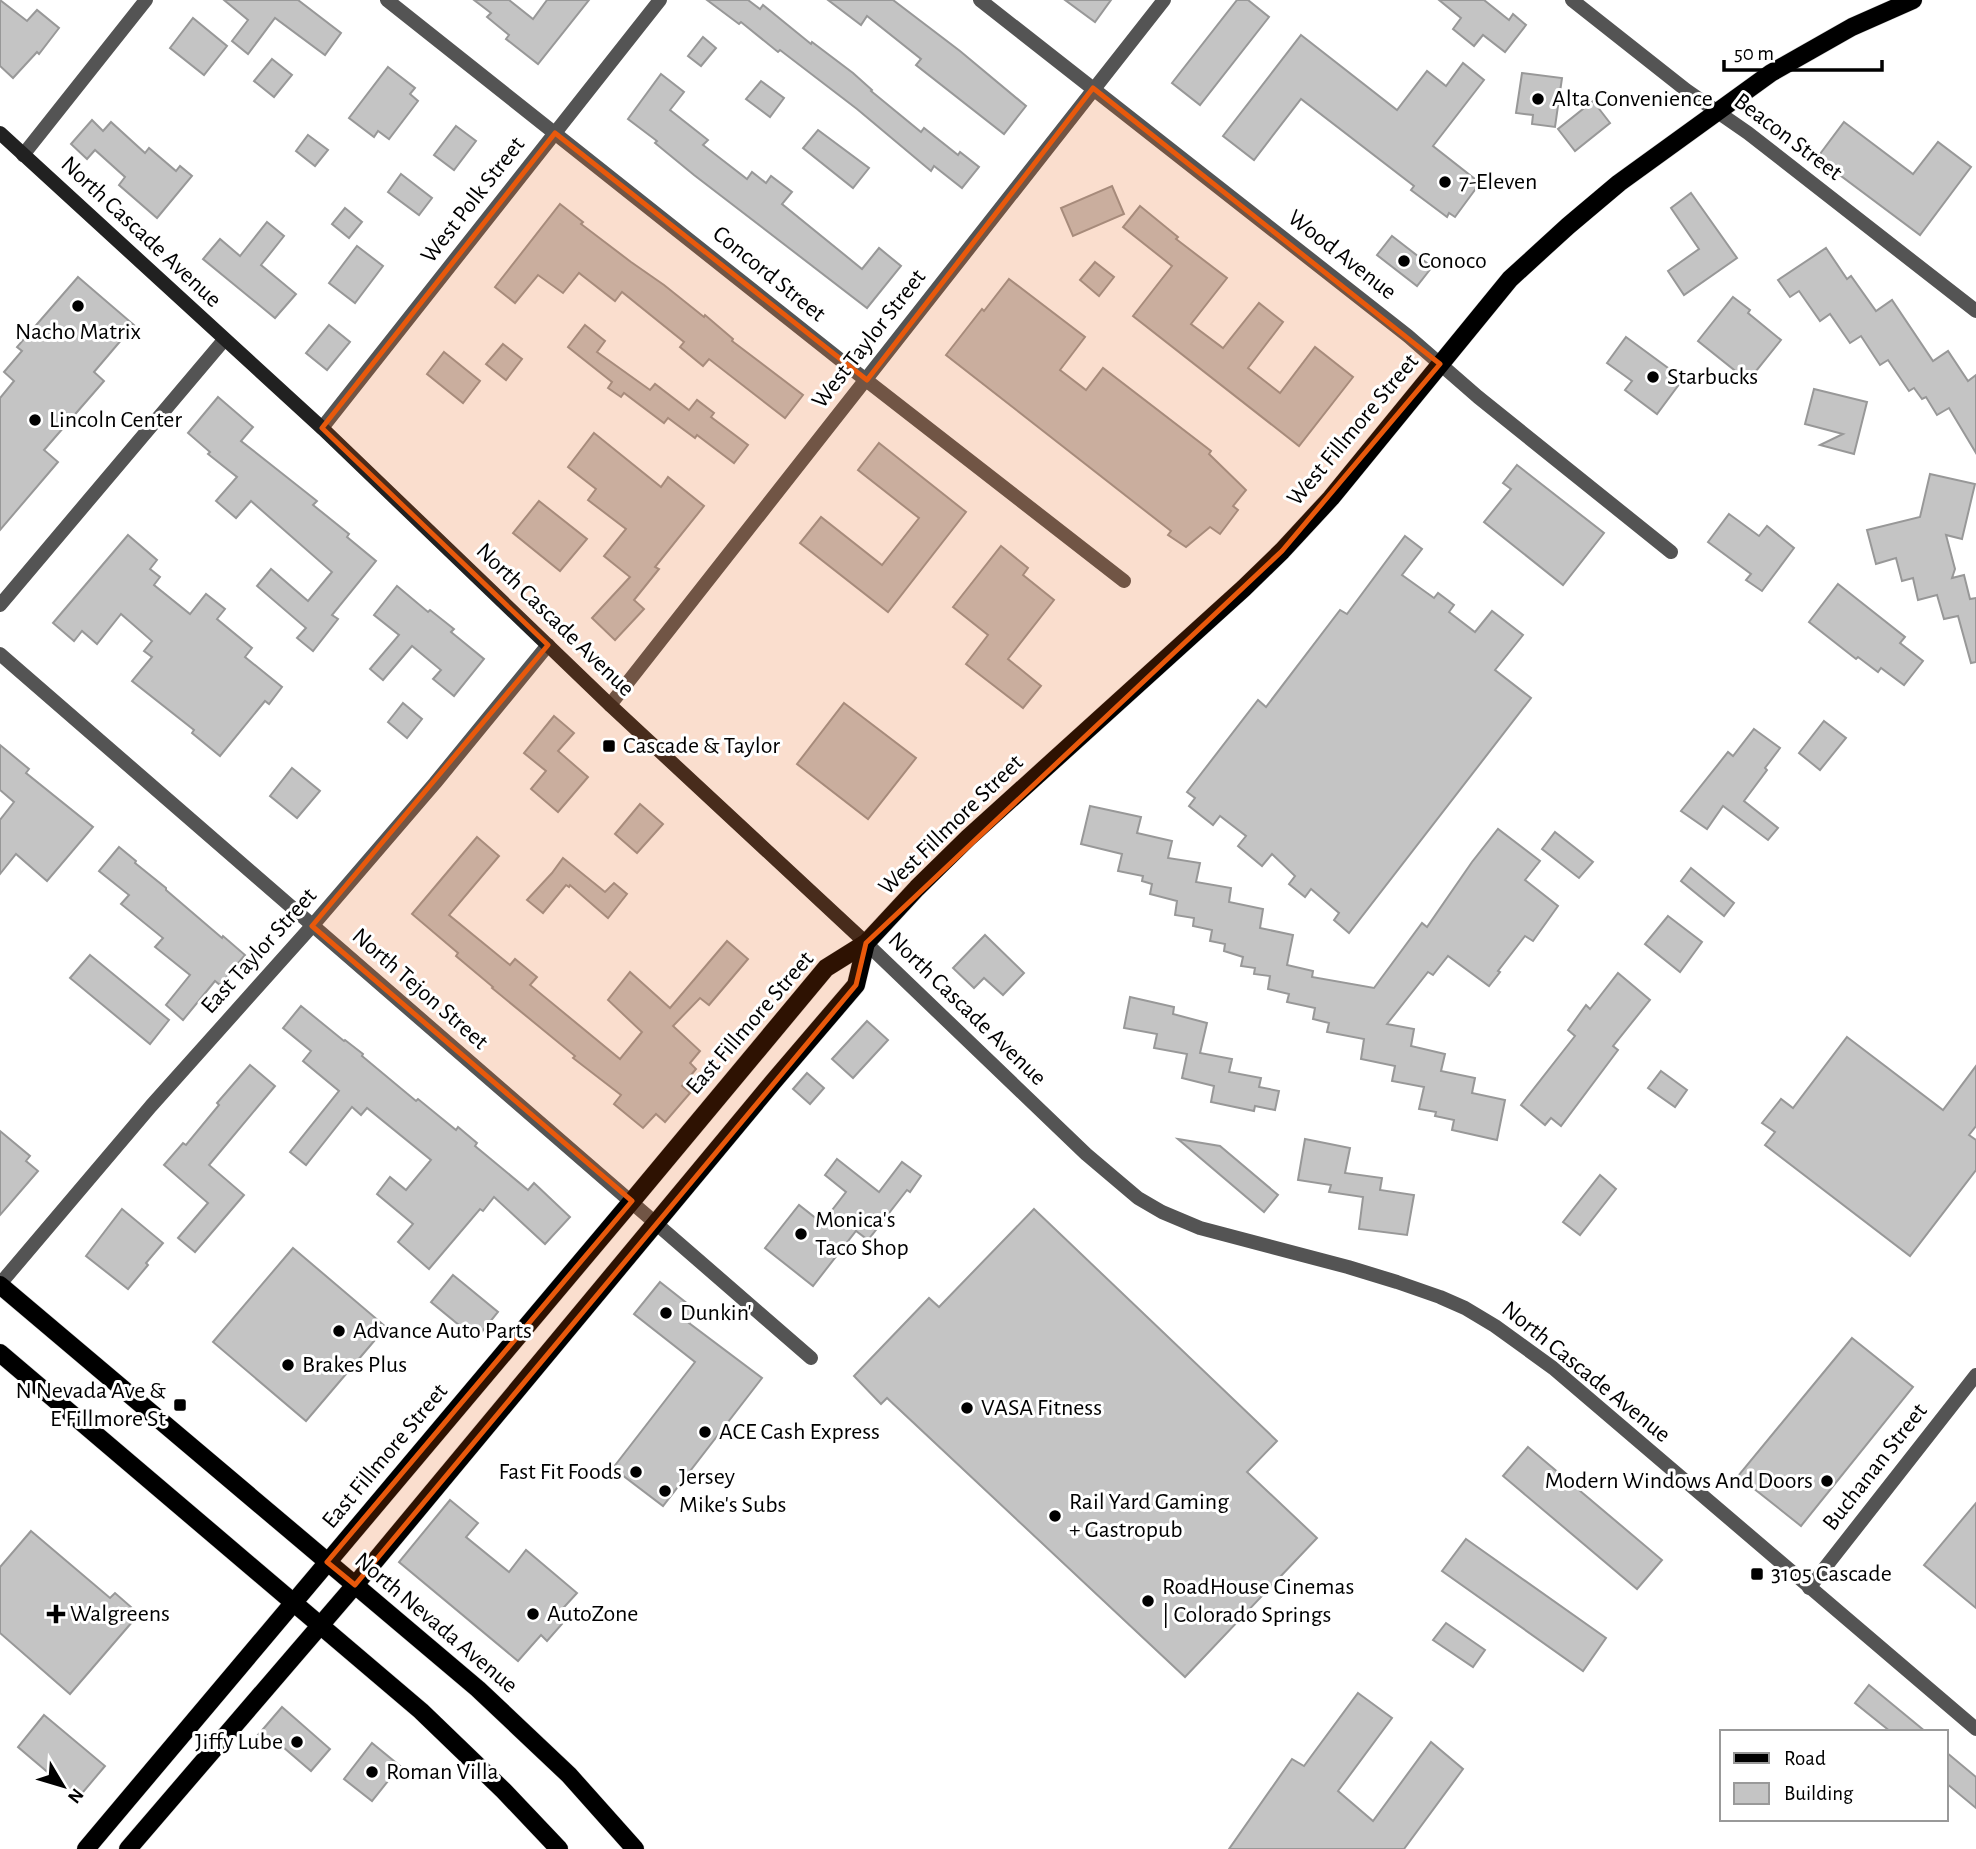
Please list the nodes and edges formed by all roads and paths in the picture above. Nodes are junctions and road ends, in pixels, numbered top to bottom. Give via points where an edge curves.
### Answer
1 (146, 0) edge
2 (387, 0) edge
3 (660, 0) edge
4 (980, 0) edge
5 (1164, 0) edge
6 (1572, 0) edge
7 (1913, 0) edge
8 (1093, 88) junction
9 (1716, 111) junction
10 (0, 133) edge
11 (555, 133) junction
12 (23, 155) junction
13 (1976, 311) edge
14 (225, 340) junction
15 (1440, 364) junction
16 (867, 380) junction
17 (322, 428) junction
18 (1671, 552) dead end
19 (1124, 581) dead end
20 (0, 605) edge
21 (548, 645) junction
22 (0, 654) edge
23 (610, 705) junction
24 (312, 926) junction
25 (866, 943) junction
26 (632, 1201) junction
27 (657, 1223) junction
28 (0, 1285) edge
29 (0, 1353) edge
30 (811, 1358) dead end
31 (1976, 1375) edge
32 (327, 1562) junction
33 (355, 1586) junction
34 (1809, 1588) junction
35 (293, 1602) junction
36 (320, 1625) junction
37 (1976, 1729) edge
38 (86, 1849) edge
39 (128, 1849) edge
40 (559, 1849) edge
41 (635, 1849) edge

1 - 12 street
2 - 11 street, Concord Street
3 - 11 street, West Polk Street
4 - 8 street, Wood Avenue
5 - 8 street, West Taylor Street
6 - 9 street, Beacon Street
7 - 9 main road, West Fillmore Street via 1806,52
8 - 15 street, Wood Avenue
8 - 16 street, West Taylor Street
9 - 13 street, Beacon Street
9 - 15 main road, West Fillmore Street via 1619,183 1544,247 1510,279
10 - 12 main road, North Cascade Avenue
11 - 16 street, Concord Street
11 - 17 street, West Polk Street
12 - 14 main road, North Cascade Avenue
14 - 17 main road, North Cascade Avenue
14 - 20 street
15 - 18 street, Wood Avenue
15 - 25 main road, West Fillmore Street via 1282,551 951,854
16 - 19 street, Concord Street
16 - 23 street, West Taylor Street
17 - 21 main road, North Cascade Avenue
21 - 23 main road, North Cascade Avenue
21 - 24 street, East Taylor Street
22 - 24 street, North Tejon Street
23 - 25 main road, North Cascade Avenue
24 - 26 street, North Tejon Street
24 - 28 street, East Taylor Street
25 - 26 main road, East Fillmore Street via 826,968
25 - 27 main road via 856,985
25 - 34 street, North Cascade Avenue via 1138,1198 1200,1228 1398,1282 1465,1308 1553,1368
26 - 27 street, North Tejon Street
26 - 32 main road, East Fillmore Street
27 - 30 street, North Tejon Street
27 - 33 main road
28 - 32 main road, North Nevada Avenue
29 - 35 main road
31 - 34 street, Buchanan Street
32 - 33 main road, North Nevada Avenue
32 - 35 main road, East Fillmore Street
33 - 36 main road
33 - 41 main road, North Nevada Avenue via 532,1739
34 - 37 street, North Cascade Avenue
35 - 36 main road
35 - 38 main road, East Fillmore Street
36 - 39 main road
36 - 40 main road via 449,1736

